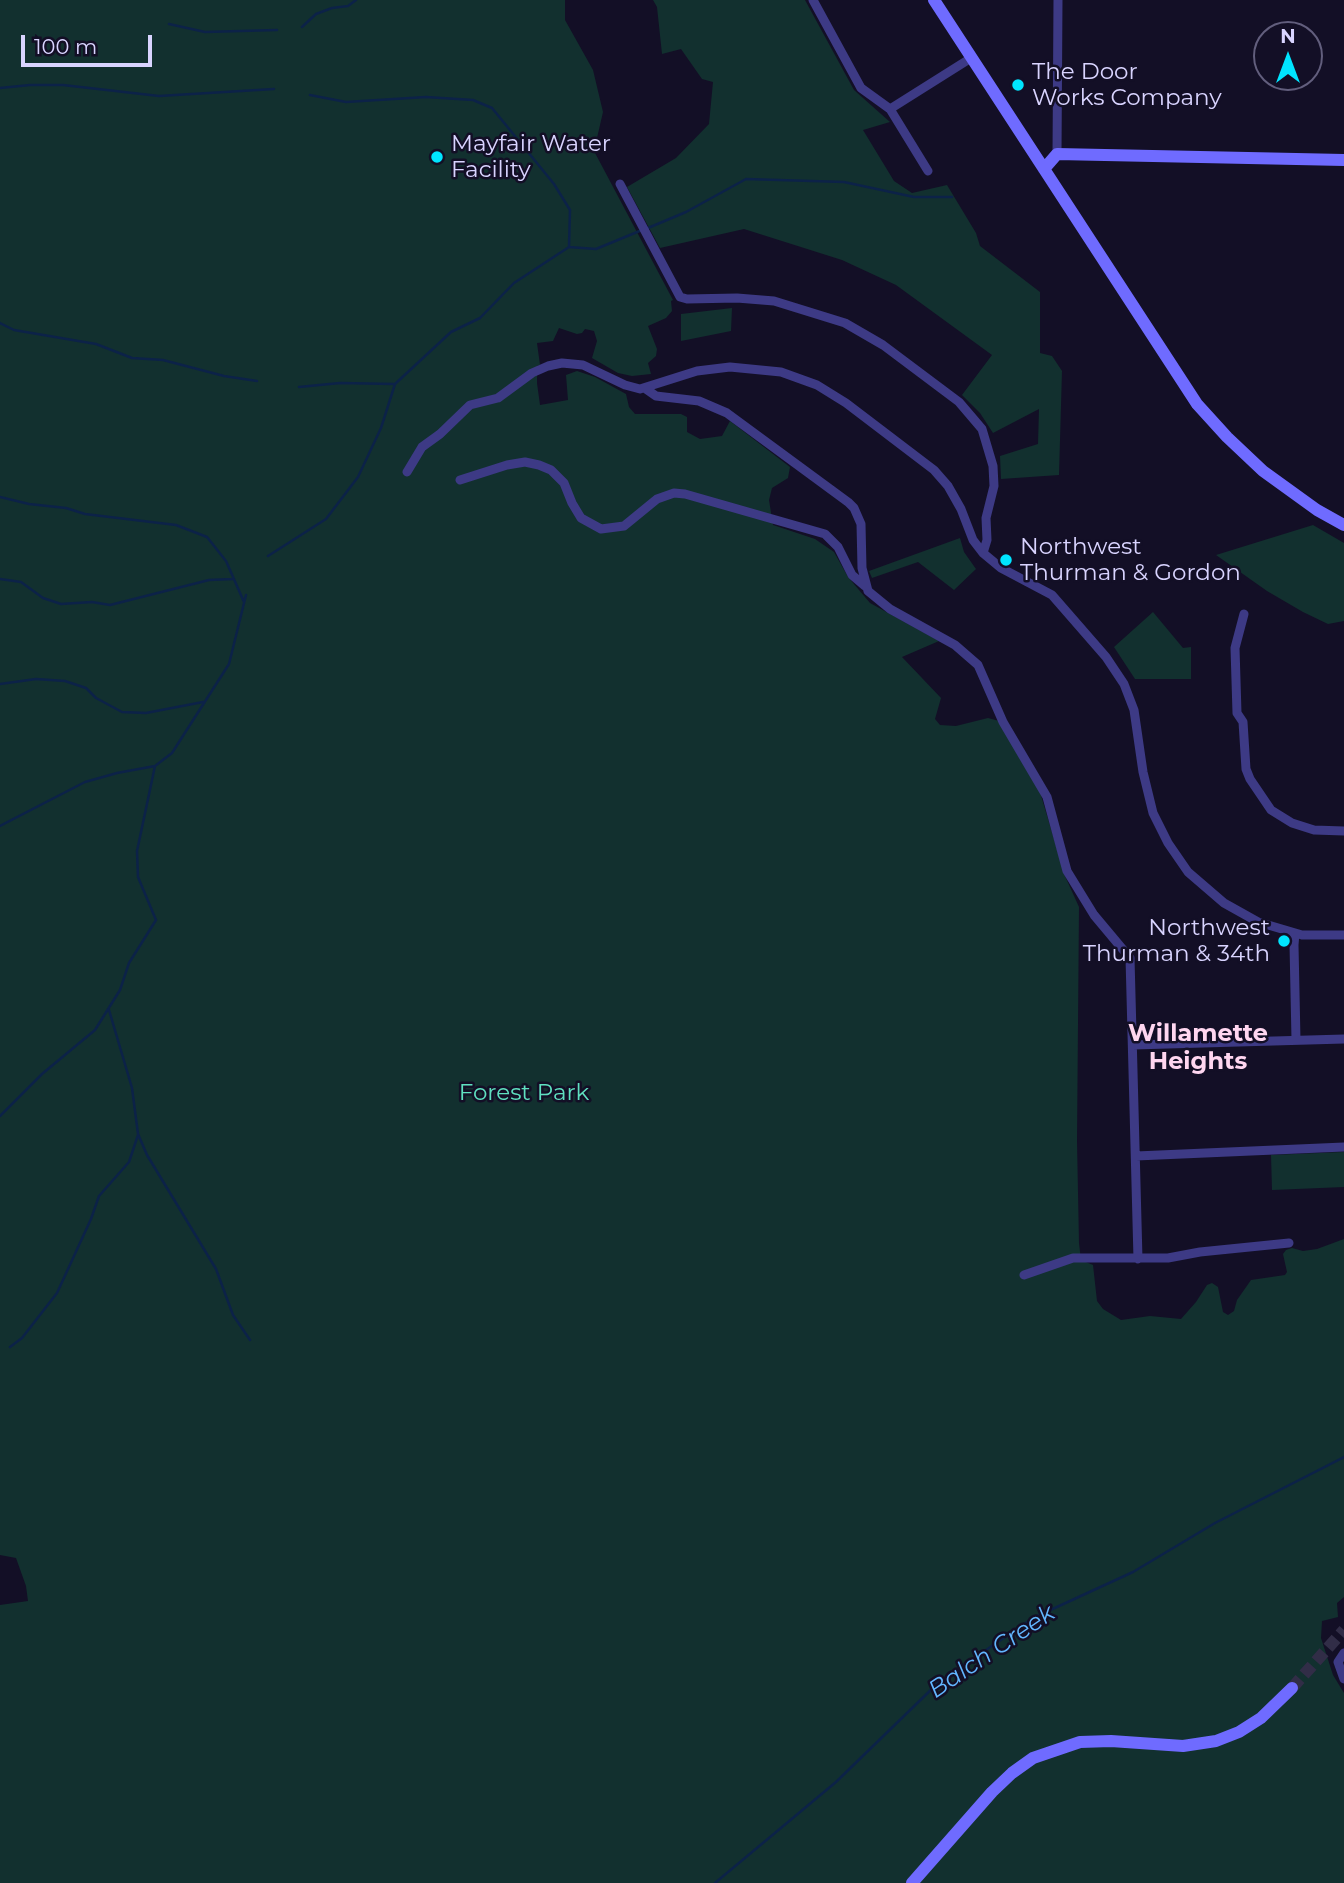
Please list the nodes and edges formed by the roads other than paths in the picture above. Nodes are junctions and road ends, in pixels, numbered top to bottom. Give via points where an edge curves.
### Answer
1 (813, 0) edge
2 (933, 0) edge
3 (1058, 0) edge
4 (971, 58) junction
5 (890, 109) junction
6 (1057, 154) junction
7 (1344, 160) edge
8 (1044, 169) junction
9 (928, 171) dead end
10 (620, 184) dead end
11 (646, 389) junction
12 (407, 472) dead end
13 (460, 480) dead end
14 (1344, 525) edge
15 (983, 553) junction
16 (865, 586) junction
17 (1244, 614) dead end
18 (1344, 831) edge
19 (1295, 933) junction
20 (1344, 936) edge
21 (1344, 1039) edge
22 (1296, 1040) junction
23 (1133, 1045) junction
24 (1344, 1147) edge
25 (1136, 1156) junction
26 (1289, 1243) dead end
27 (1138, 1259) junction
28 (1024, 1275) dead end
29 (1344, 1653) edge
30 (1344, 1679) edge
31 (1292, 1688) tunnel mouth
32 (912, 1883) edge

1 - 5 street via 861,88
2 - 4 main road
3 - 6 street
4 - 5 street
4 - 8 main road
5 - 9 street
6 - 7 main road
6 - 8 main road
8 - 14 main road via 1197,404 1263,471
10 - 15 street via 682,299 774,301 845,323 883,345 959,402 982,429 993,466
11 - 12 street via 625,385 583,365 548,366 498,398 470,405 422,447
11 - 15 street via 697,371 730,367 780,372 817,385 934,470 948,486
11 - 16 street via 656,396 699,401 727,413 848,502 863,531
13 - 16 street via 507,465 540,465 564,483 581,518 601,529 633,522 657,499 685,494 825,534 838,547 852,575
15 - 19 street via 1001,568 1052,594 1116,670 1134,710 1153,813 1188,872 1235,910
16 - 23 street via 884,605 955,645 978,665 1003,723 1047,797 1067,871 1094,915 1130,958
17 - 18 street via 1235,648 1237,713 1250,779 1271,810 1292,823 1314,830
19 - 20 street
19 - 22 street
21 - 22 street
22 - 23 street
23 - 25 street
24 - 25 street
25 - 27 street
26 - 27 street
27 - 28 street via 1073,1258
29 - 30 street via 1338,1662
31 - 32 main road via 1255,1722 1216,1741 1182,1746 1094,1741 1048,1752 997,1787

